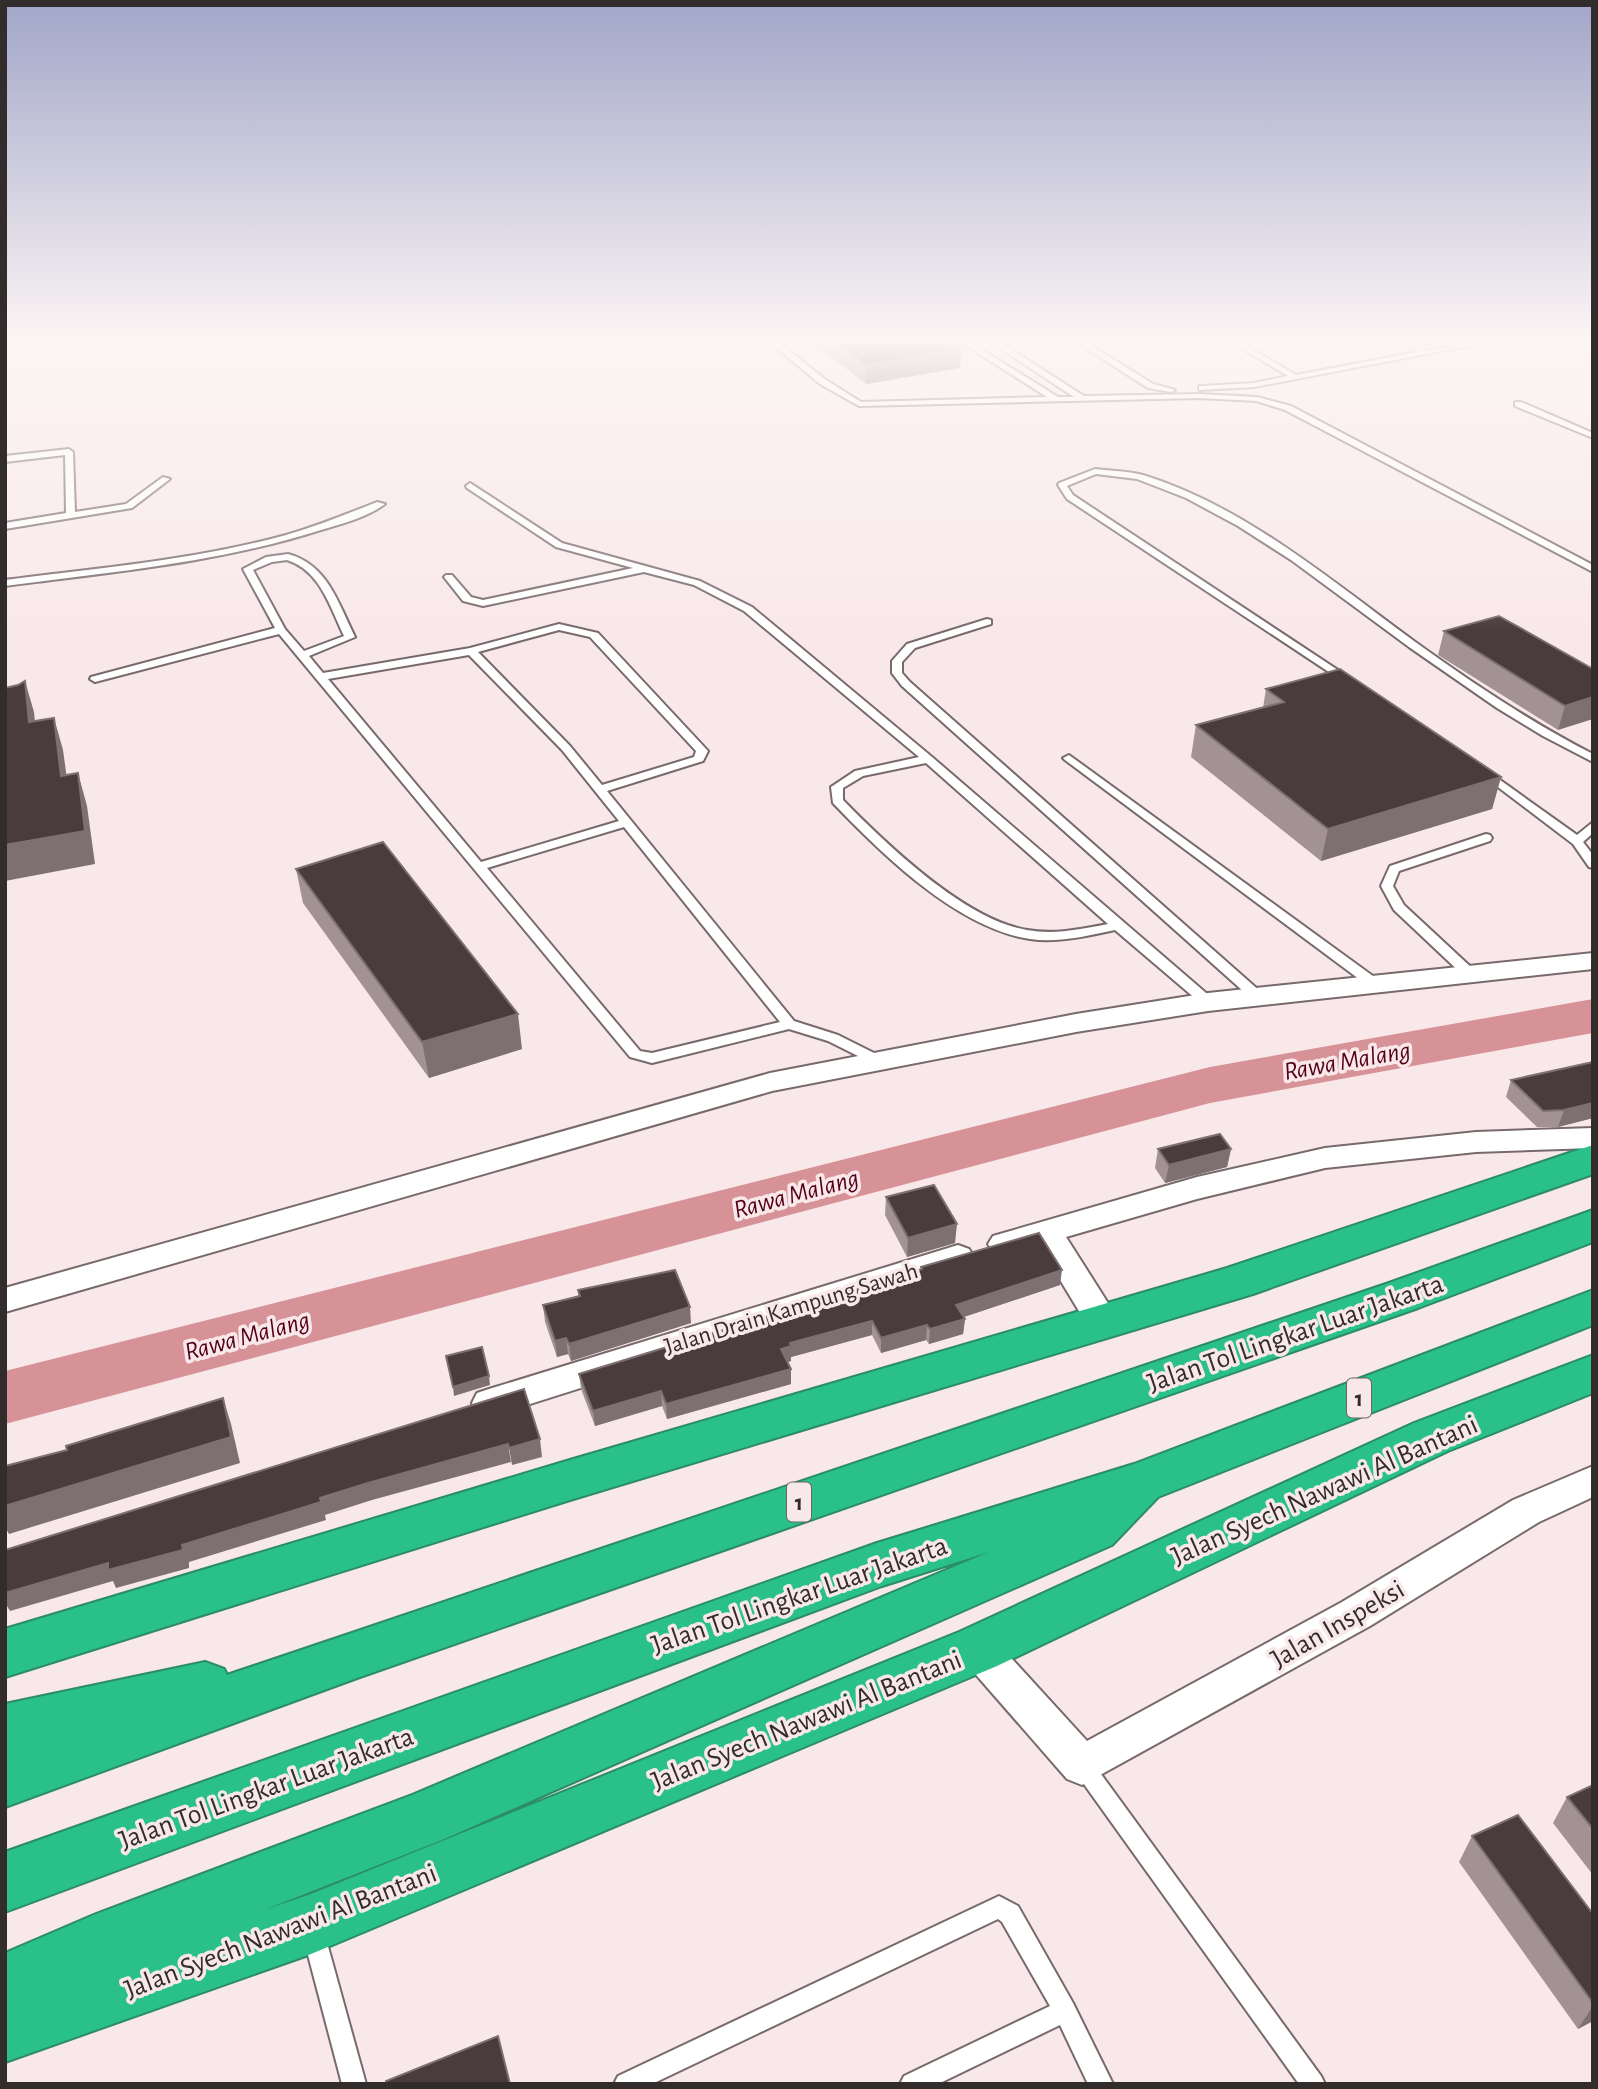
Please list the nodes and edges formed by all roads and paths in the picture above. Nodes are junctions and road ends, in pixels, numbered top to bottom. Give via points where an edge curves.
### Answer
1 (1340, 435) edge
2 (5, 459) edge
3 (166, 479) dead end
4 (470, 486) dead end
5 (380, 504) dead end
6 (71, 515) junction
7 (5, 526) edge
8 (648, 568) junction
9 (1593, 569) edge
10 (449, 577) dead end
11 (5, 583) edge
12 (987, 622) dead end
13 (281, 630) junction
14 (471, 651) junction
15 (302, 655) junction
16 (321, 677) junction
17 (95, 679) dead end
18 (1358, 687) edge
19 (928, 758) junction
20 (1069, 758) dead end
21 (1593, 759) edge
22 (1471, 763) edge
23 (600, 790) junction
24 (626, 823) junction
25 (1593, 826) edge
26 (1486, 838) dead end
27 (1577, 841) junction
28 (1593, 864) edge
29 (478, 867) junction
30 (1118, 926) junction
31 (1593, 961) edge
32 (1469, 973) junction
33 (1372, 982) junction
34 (1257, 996) junction
35 (1208, 1002) junction
36 (789, 1024) junction
37 (877, 1060) junction
38 (1587, 1154) edge
39 (1593, 1225) edge
40 (1046, 1231) junction
41 (5, 1300) edge
42 (1593, 1307) edge
43 (1103, 1322) junction
44 (1593, 1373) edge
45 (454, 1414) edge
46 (1593, 1481) edge
47 (1143, 1482) junction
48 (978, 1649) junction
49 (5, 1653) edge
50 (357, 1654) junction
51 (5, 1730) edge
52 (1082, 1765) junction
53 (5, 1780) edge
54 (5, 1882) edge
55 (311, 1924) junction
56 (5, 1984) edge
57 (1065, 2011) junction
58 (5, 2030) edge
59 (355, 2084) edge
60 (626, 2084) edge
61 (912, 2084) edge
62 (1101, 2084) edge
63 (1313, 2084) edge

1 - 9 lane
2 - 6 lane via 69,452
3 - 6 lane via 129,506
4 - 8 lane via 559,545
5 - 11 lane via 299,535 241,548
6 - 7 lane
8 - 10 lane via 483,603 467,599
8 - 19 lane via 697,583 748,610
12 - 34 lane via 911,646 897,661 897,673
13 - 15 lane
13 - 15 lane via 248,569 262,561 297,558 313,566 349,637
13 - 17 lane
14 - 16 lane
14 - 23 lane via 566,748
14 - 23 lane via 559,627 594,635 702,751 699,758
15 - 16 lane
16 - 29 lane
18 - 21 lane via 1070,498 1062,485 1085,474 1134,474 1204,504 1294,557 1552,739
19 - 30 lane
19 - 30 lane via 859,773 837,787 837,801 883,846 940,891 1017,932 1050,936
20 - 33 lane
22 - 27 lane
23 - 24 lane
24 - 29 lane
24 - 36 lane
25 - 27 lane
26 - 32 lane via 1394,869 1387,886 1399,907
27 - 28 lane
29 - 36 lane via 635,1054 652,1058
30 - 35 lane
31 - 32 street
32 - 33 street
33 - 34 street
34 - 35 street
35 - 37 street
36 - 37 lane via 833,1038
37 - 41 street via 770,1083
38 - 40 street, Jalan Drain Kampung Sawah via 1476,1142 1325,1158
38 - 43 highway via 1237,1282
39 - 50 highway, Jalan Tol Lingkar Luar Jakarta / 1 via 1388,1301
40 - 43 street
40 - 45 street, Jalan Drain Kampung Sawah
42 - 47 highway, Jalan Tol Lingkar Luar Jakarta / 1
43 - 49 highway
44 - 48 highway, Jalan Syech Nawawi Al Bantani via 1430,1437
46 - 52 street, Jalan Inspeksi via 1526,1511 1356,1614
47 - 54 highway, Jalan Tol Lingkar Luar Jakarta / 1 via 877,1565
47 - 56 highway via 1094,1530 421,1820
48 - 52 street
48 - 55 highway, Jalan Syech Nawawi Al Bantani
50 - 51 highway
50 - 53 highway, Jalan Tol Lingkar Luar Jakarta / 1
52 - 63 lane
55 - 58 highway, Jalan Syech Nawawi Al Bantani
55 - 59 lane
57 - 60 lane via 1010,1914 999,1907
57 - 61 lane
57 - 62 lane

